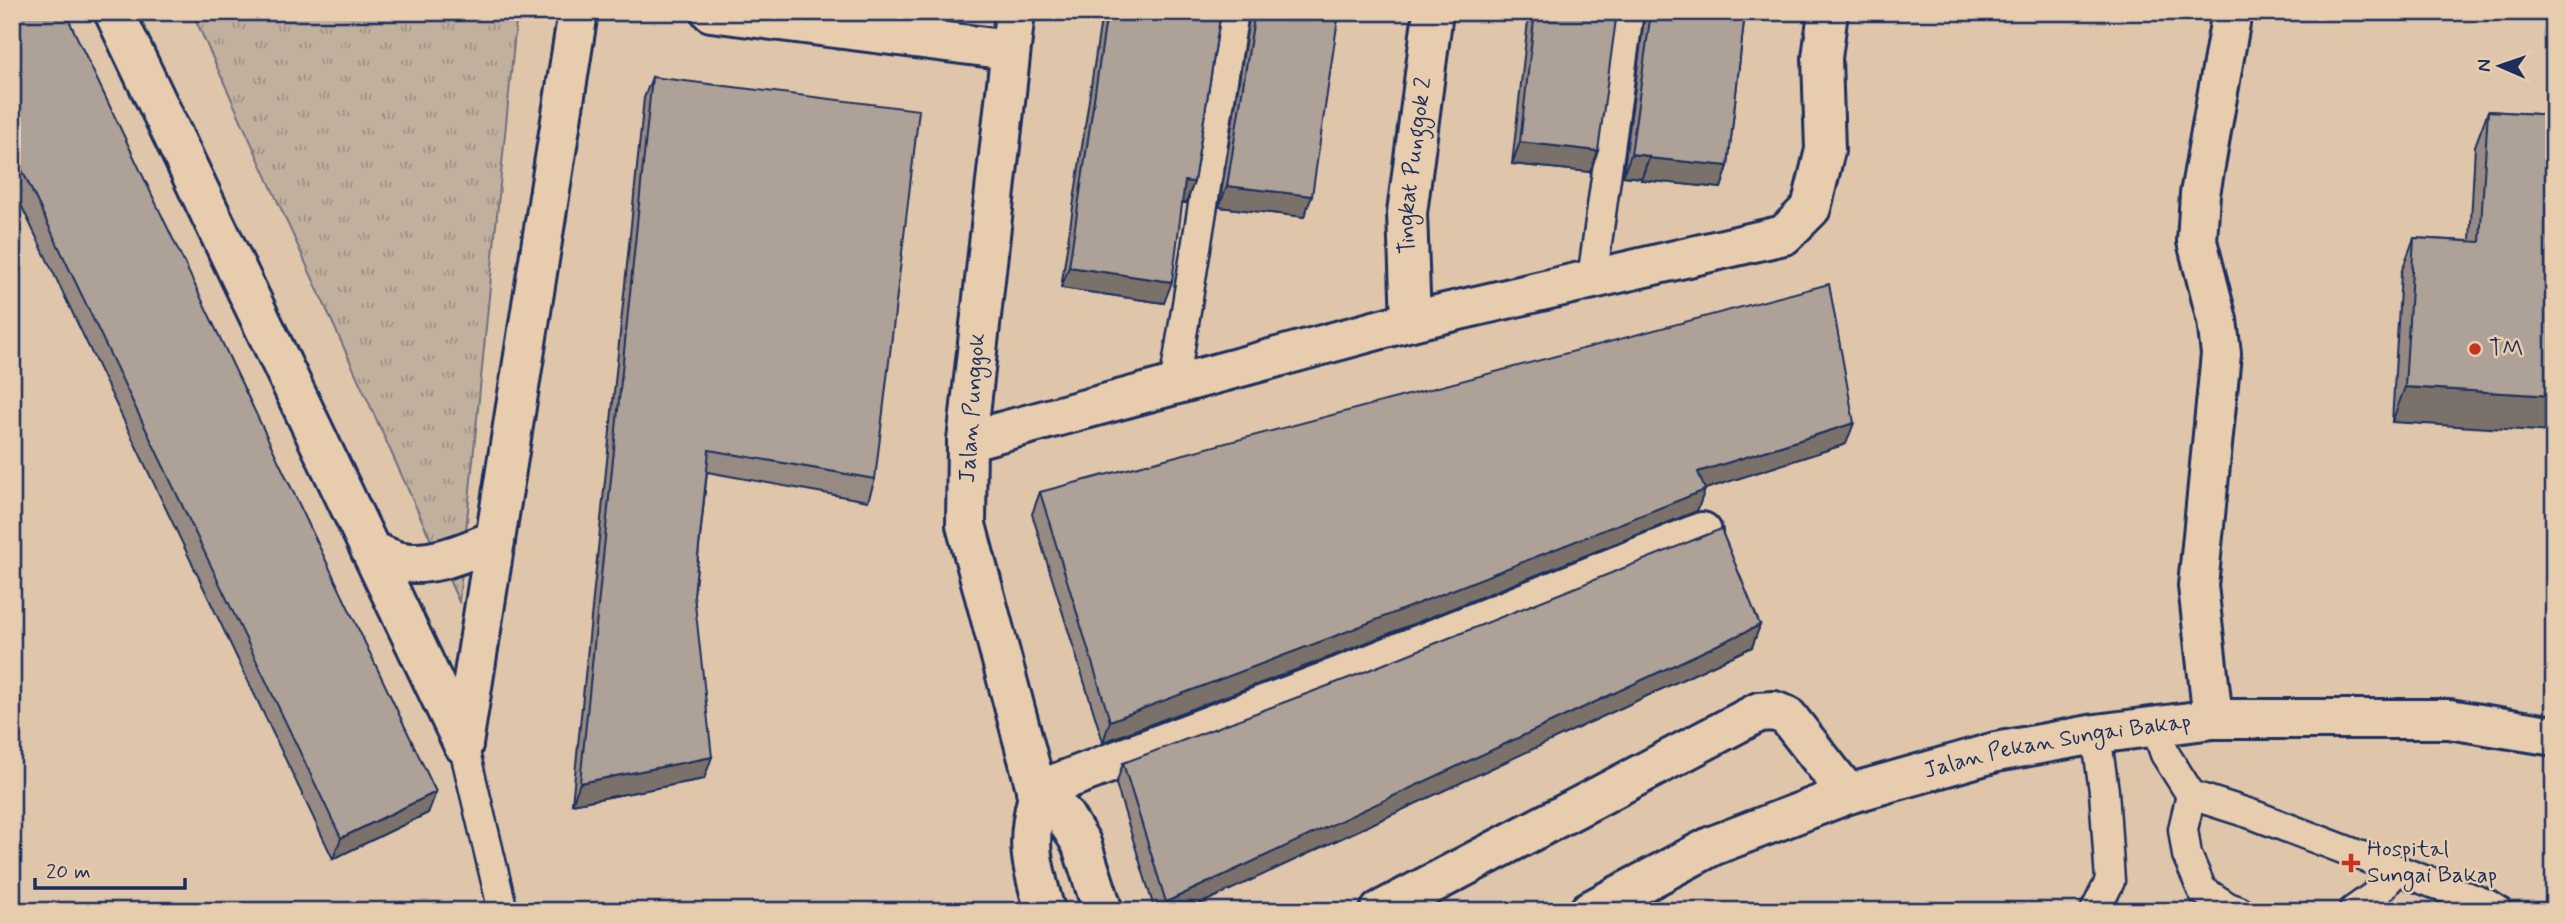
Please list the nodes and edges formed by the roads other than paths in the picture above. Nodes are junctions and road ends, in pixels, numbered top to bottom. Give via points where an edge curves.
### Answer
1 (114, 12) edge
2 (578, 12) edge
3 (711, 12) edge
4 (1015, 12) edge
5 (1234, 12) edge
6 (1433, 12) edge
7 (1629, 12) edge
8 (1828, 12) edge
9 (2232, 12) edge
10 (1009, 50) junction
11 (1592, 279) junction
12 (1411, 321) junction
13 (1174, 385) junction
14 (967, 441) junction
15 (1702, 532) dead end
16 (495, 540) junction
17 (371, 551) junction
18 (2213, 719) junction
19 (2155, 726) junction
20 (2096, 734) junction
21 (2554, 736) edge
22 (463, 744) junction
23 (1037, 794) junction
24 (1849, 794) junction
25 (2191, 795) junction
26 (2397, 870) junction
27 (503, 911) edge
28 (1045, 911) edge
29 (1103, 911) edge
30 (1380, 911) edge
31 (1589, 911) edge
32 (2095, 911) edge
33 (2239, 911) edge
34 (2353, 911) edge
35 (2498, 911) edge

1 - 17 street
2 - 16 street
3 - 10 street
4 - 10 street, Jalan Punggok
5 - 13 lane
6 - 12 street, Tingkat Punggok 2 via 1407,213
7 - 11 lane
8 - 11 street via 1822,58 1825,150 1811,208 1784,234
9 - 18 street via 2200,194 2197,241 2221,354 2198,586
10 - 14 street, Jalan Punggok
11 - 12 street
12 - 13 street
13 - 14 street
14 - 23 street, Jalan Punggok via 966,525
15 - 23 street
16 - 17 street via 429,562 400,561
16 - 22 street
17 - 22 street
18 - 19 street, Jalan Pekan Sungai Bakap
18 - 21 street, Jalan Pekan Sungai Bakap via 2449,719
19 - 20 street, Jalan Pekan Sungai Bakap
19 - 25 lane via 2165,754
20 - 24 street, Jalan Pekan Sungai Bakap via 1996,752
20 - 32 lane via 2110,881
22 - 27 lane
23 - 28 street, Jalan Punggok via 1030,826 1031,857
23 - 29 street via 1063,814 1081,843
24 - 30 street via 1787,716 1759,712
24 - 31 street, Jalan Pekan Sungai Bakap via 1712,846
25 - 26 lane
25 - 33 lane via 2183,830 2202,890
26 - 34 lane
26 - 35 lane

